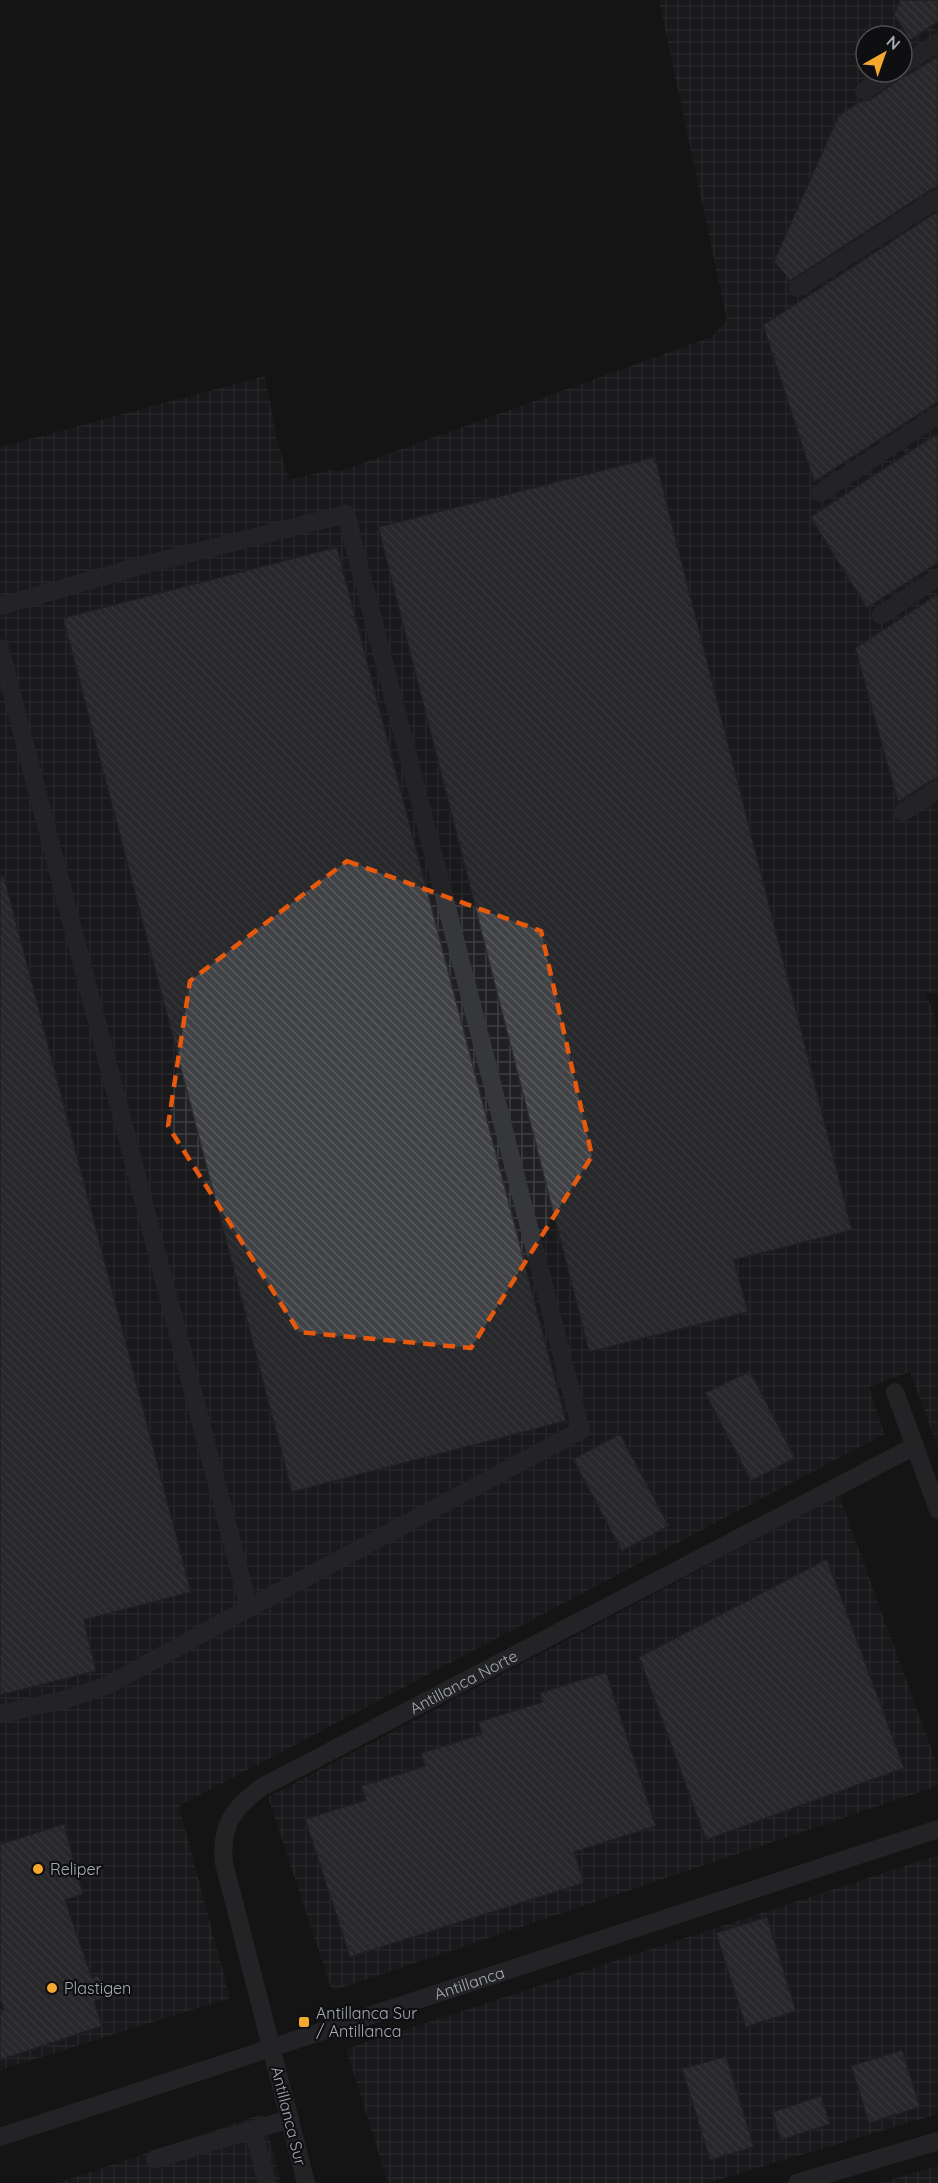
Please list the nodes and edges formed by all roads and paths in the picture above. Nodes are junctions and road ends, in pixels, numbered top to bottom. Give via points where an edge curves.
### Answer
1 (938, 42) edge
2 (914, 58) edge
3 (874, 84) edge
4 (864, 91) dead end
5 (938, 198) edge
6 (798, 288) dead end
7 (938, 415) edge
8 (820, 493) dead end
9 (938, 577) edge
10 (0, 606) edge
11 (880, 615) dead end
12 (0, 648) edge
13 (938, 789) edge
14 (903, 812) dead end
15 (895, 1392) dead end
16 (915, 1446) junction
17 (938, 1510) edge
18 (249, 1608) junction
19 (0, 1714) edge
20 (938, 1829) edge
21 (272, 2049) junction
22 (290, 2119) junction
23 (254, 2130) junction
24 (0, 2137) edge
25 (938, 2141) edge
26 (155, 2159) dead end
27 (267, 2183) edge
28 (306, 2183) edge
29 (797, 2183) edge

1 - 2 street
3 - 4 street
5 - 6 street
7 - 8 street
9 - 11 street
10 - 18 street via 144,564 346,513 581,1430
12 - 18 street
13 - 14 street
15 - 16 street
16 - 17 street
16 - 21 street, Antillanca Norte via 262,1787 243,1803 231,1816 224,1833 224,1863
18 - 19 street via 108,1684 57,1702
20 - 21 street, Antillanca
21 - 22 street, Antillanca Sur
21 - 24 street, Antillanca
22 - 23 street
22 - 28 street, Antillanca Sur
23 - 26 street
23 - 27 street
25 - 29 street

